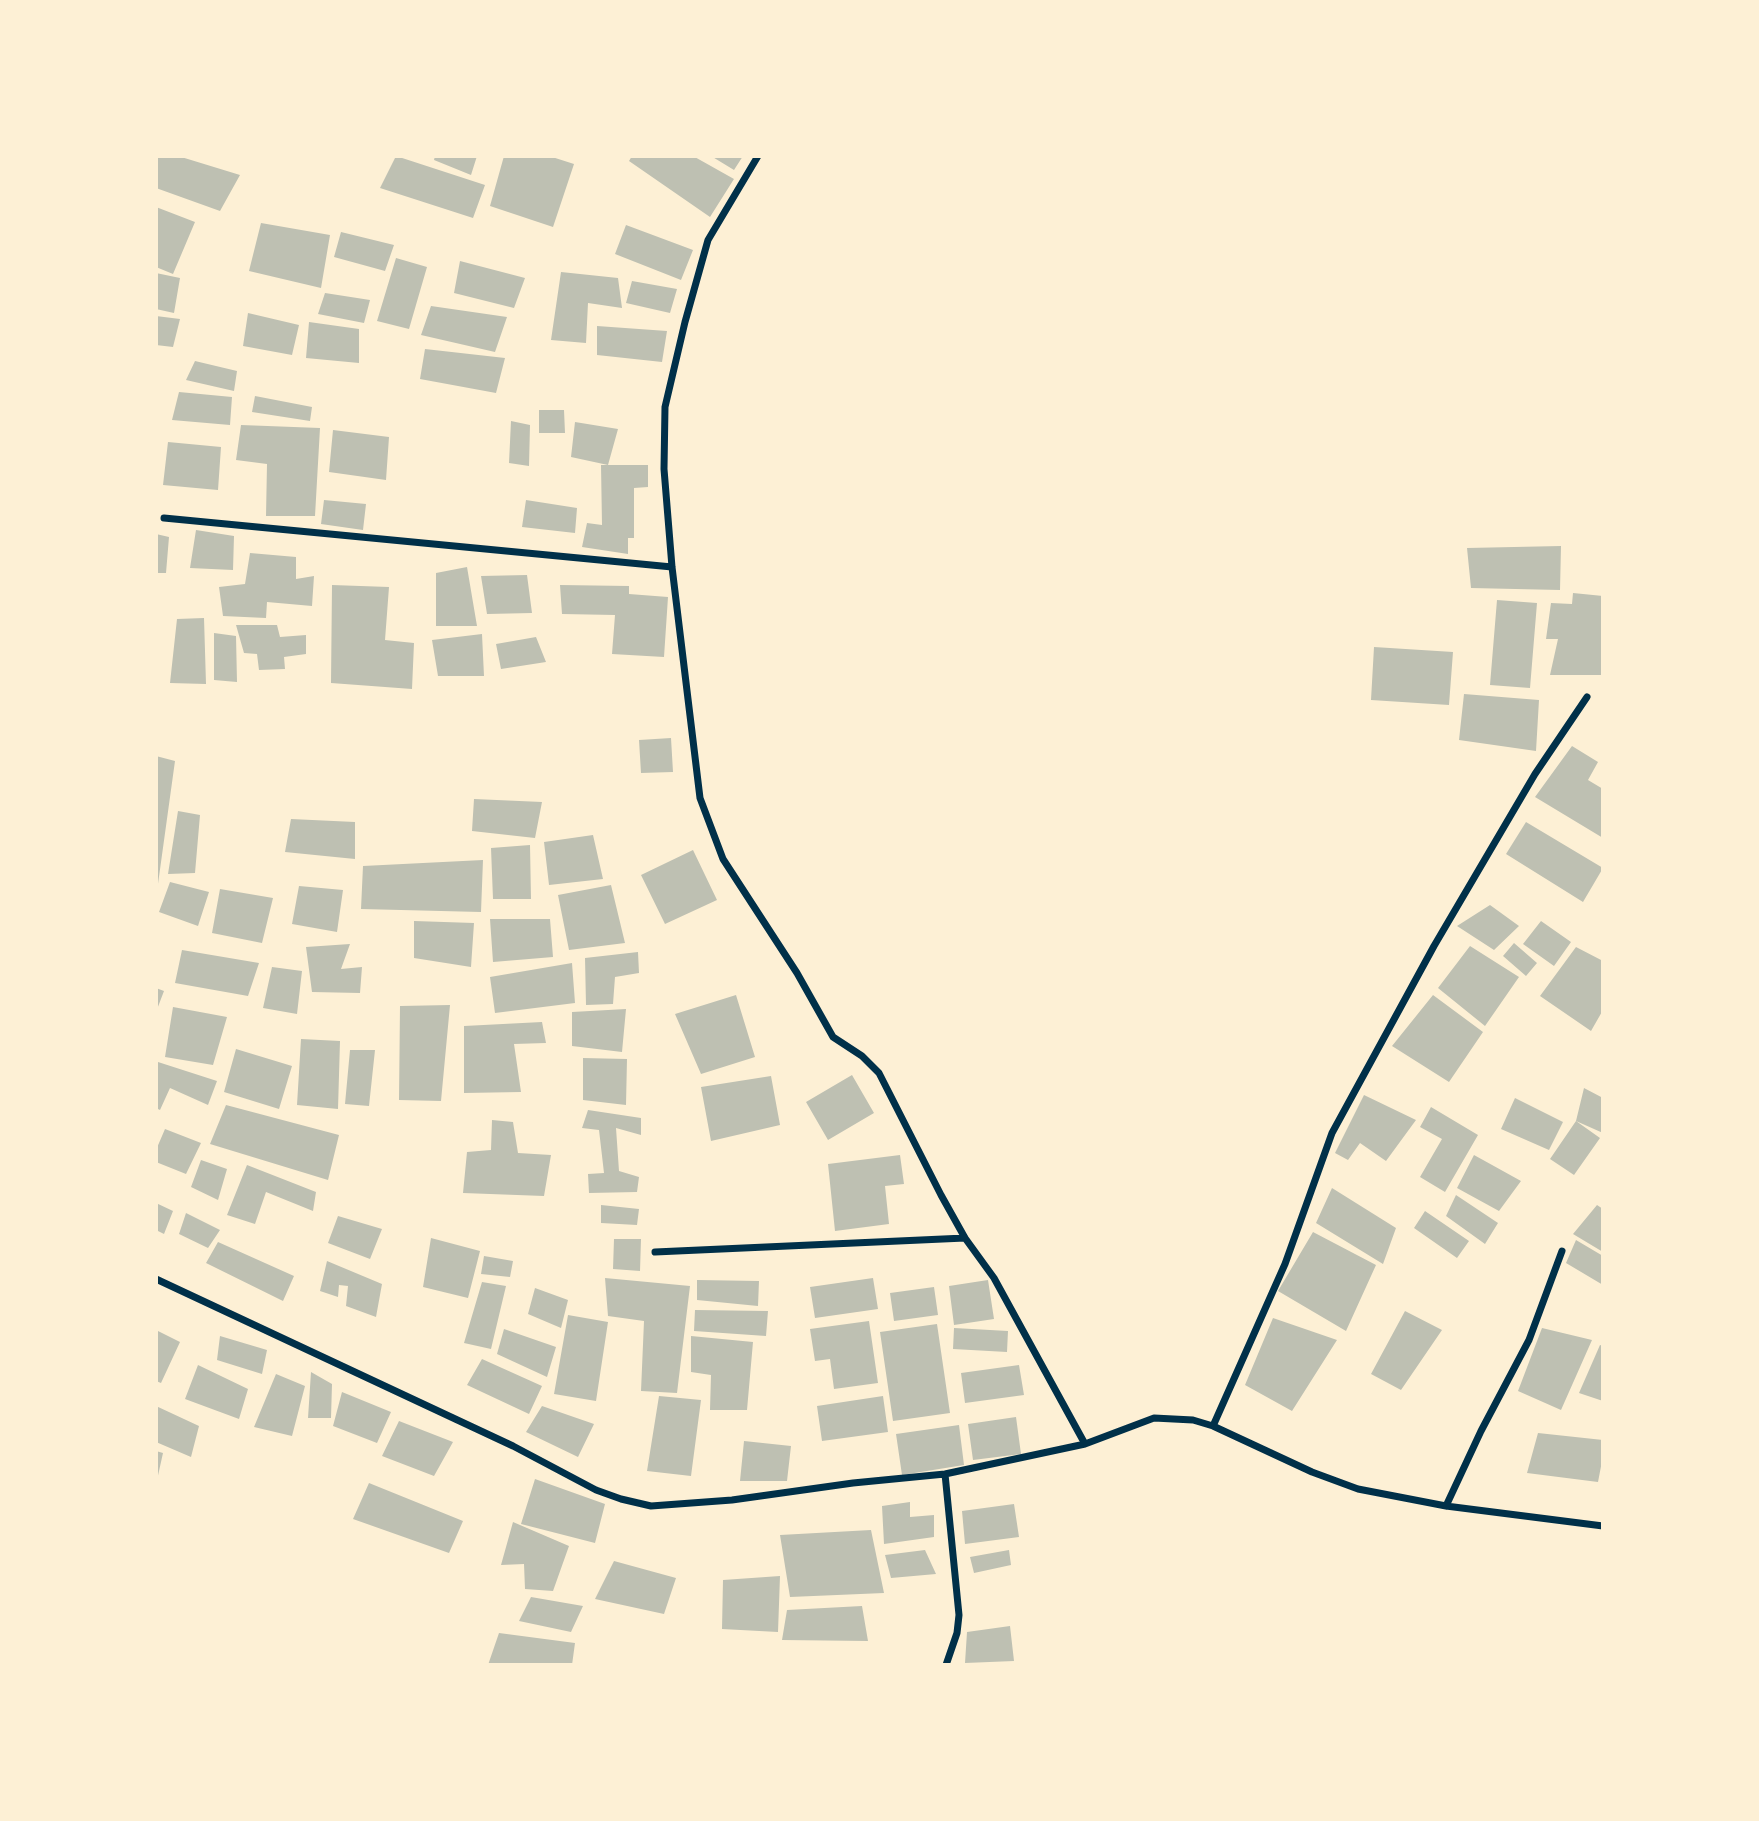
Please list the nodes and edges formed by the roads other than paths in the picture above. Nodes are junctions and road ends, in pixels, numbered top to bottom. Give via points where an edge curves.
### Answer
1 (758, 156) edge
2 (164, 518) dead end
3 (672, 567) junction
4 (1587, 697) dead end
5 (965, 1238) junction
6 (1562, 1251) dead end
7 (655, 1252) dead end
8 (156, 1279) edge
9 (1213, 1426) junction
10 (1085, 1444) junction
11 (945, 1474) junction
12 (1446, 1506) junction
13 (1603, 1526) edge
14 (946, 1665) edge

1 - 3 street via 708,240 665,407 664,469
2 - 3 street
3 - 5 street via 699,798 723,859 833,1037 879,1073
4 - 9 street via 1535,774 1332,1133 1285,1264
5 - 7 street
5 - 10 street via 994,1278
6 - 12 street via 1529,1340
8 - 11 street via 621,1499 651,1506 732,1500
9 - 10 street via 1154,1418
9 - 12 street via 1358,1489
10 - 11 street
11 - 14 street via 959,1615
12 - 13 street

